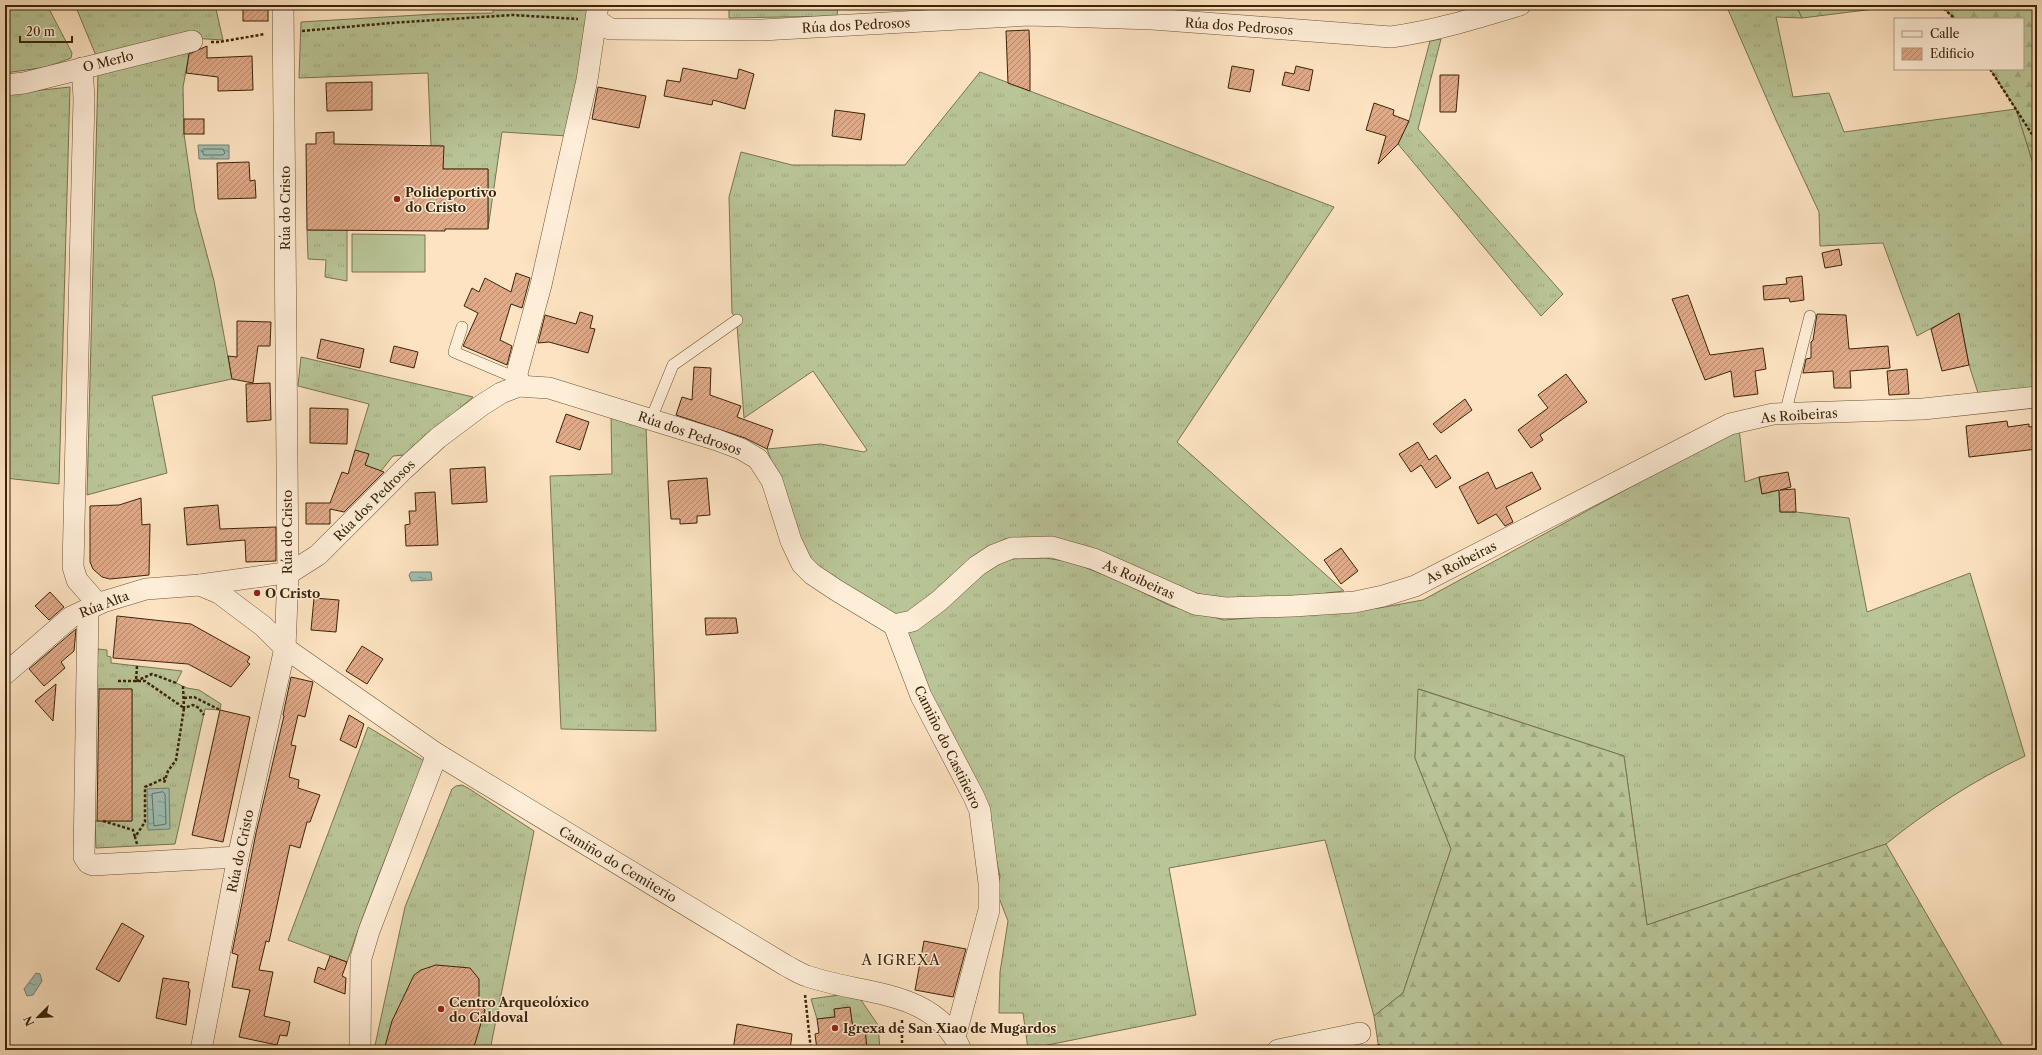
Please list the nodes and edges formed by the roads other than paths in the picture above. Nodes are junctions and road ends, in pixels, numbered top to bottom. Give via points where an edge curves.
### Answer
1 (283, 5) edge
2 (1520, 5) edge
3 (598, 12) edge
4 (192, 41) road end
5 (82, 68) junction
6 (5, 85) edge
7 (1810, 316) dead end
8 (737, 320) dead end
9 (462, 327) dead end
10 (519, 386) junction
11 (2037, 397) edge
12 (1785, 414) junction
13 (652, 420) junction
14 (288, 574) junction
15 (200, 585) junction
16 (93, 606) junction
17 (894, 625) junction
18 (285, 648) junction
19 (5, 674) edge
20 (437, 754) junction
21 (238, 857) junction
22 (1360, 1033) dead end
23 (958, 1043) edge
24 (201, 1050) edge
25 (360, 1050) edge
26 (1278, 1050) edge

1 - 14 street, Rúa do Cristo
2 - 3 street, Rúa dos Pedrosos via 1421,33 1390,37 1152,19 1029,15 761,30 610,29
3 - 10 street via 587,80 541,285 517,373
4 - 5 street, O Merlo
5 - 6 street, O Merlo via 24,83
5 - 16 street via 84,98 74,567 77,580
7 - 12 lane
8 - 13 lane via 673,365
9 - 10 lane via 454,352 511,376
10 - 13 street, Rúa dos Pedrosos via 549,388
10 - 14 street, Rúa dos Pedrosos via 482,405 438,438 333,542
11 - 12 street, As Roibeiras via 1923,409
12 - 17 street, As Roibeiras via 1773,414 1730,424 1415,586 1383,596 1355,602 1225,608 1195,604 1087,557 1052,548 1012,548 994,555 977,566 939,601 912,621
13 - 17 street, Rúa dos Pedrosos via 741,449 758,459 772,481 791,540 802,564 824,582
14 - 15 street, Rúa Alta
14 - 18 street, Rúa do Cristo
15 - 16 street, Rúa Alta via 146,589
15 - 18 street, Rúa Alta via 219,593 263,626
16 - 19 street, Rúa Alta via 70,617
16 - 21 street via 84,857 93,865
17 - 23 street, Camiño do Castiñeiro via 921,696 974,797 980,816 989,883 989,910
18 - 20 street, Camiño do Cemiterio
18 - 21 street, Rúa do Cristo
20 - 23 street, Camiño do Cemiterio via 785,965 807,976 911,1003 934,1016
20 - 25 street via 361,958
21 - 24 street, Rúa do Cristo
22 - 26 street

